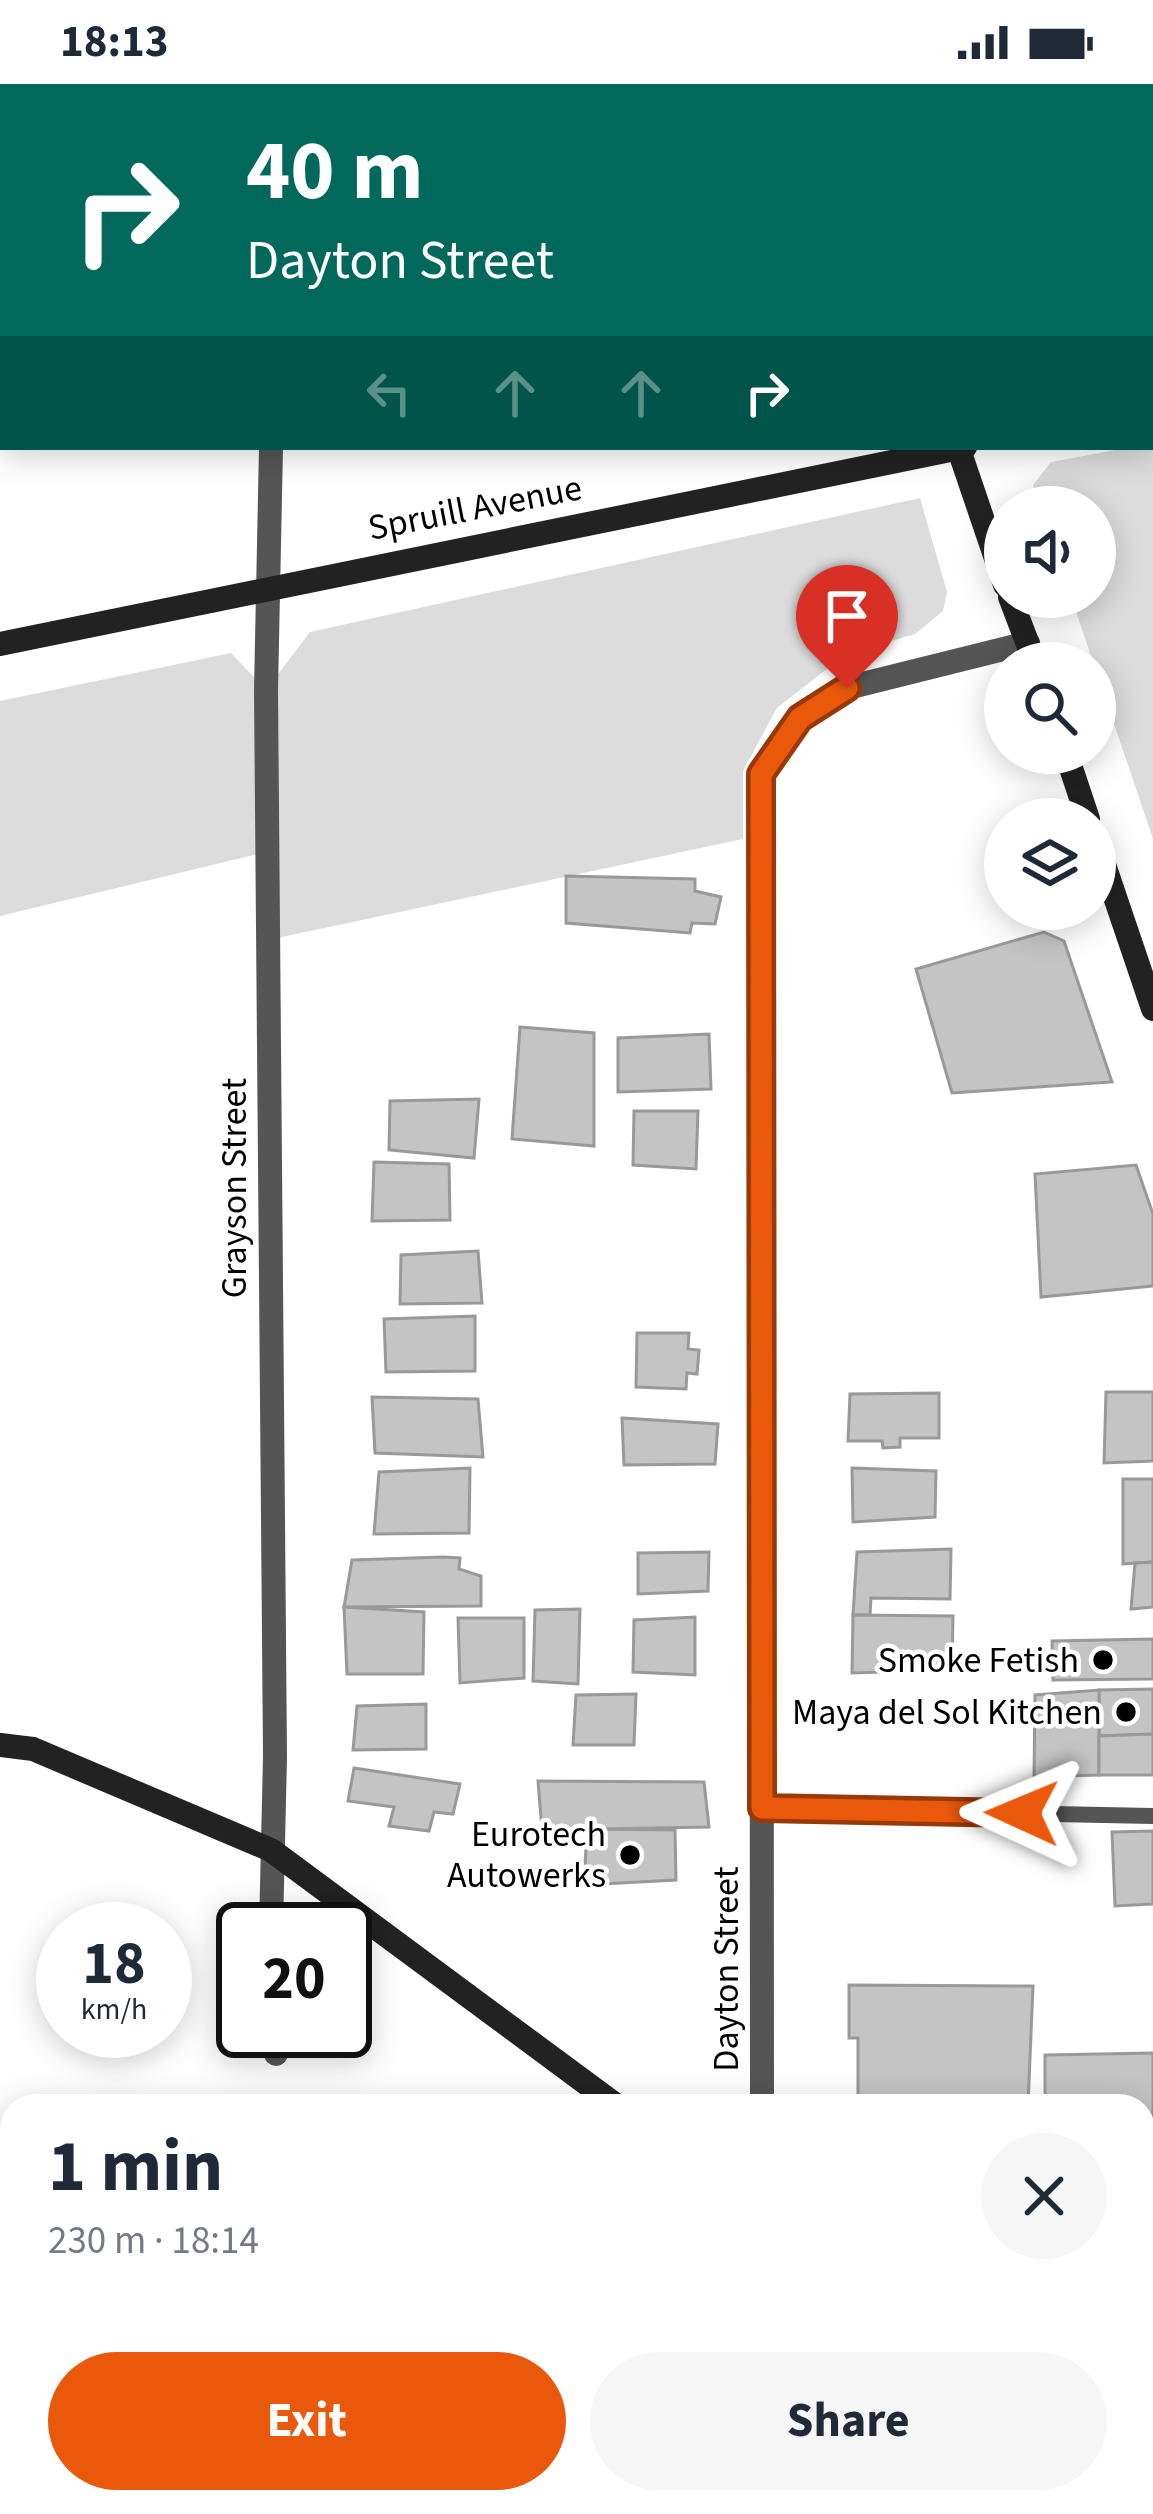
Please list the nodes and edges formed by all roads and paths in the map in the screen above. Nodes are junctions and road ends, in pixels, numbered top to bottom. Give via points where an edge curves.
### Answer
1 (271, 450) edge
2 (951, 450) edge
3 (962, 450) edge
4 (984, 520) edge
5 (266, 586) junction
6 (0, 644) edge
7 (984, 662) edge
8 (1116, 900) edge
9 (1153, 1009) edge
10 (0, 1744) edge
11 (762, 1808) junction
12 (1153, 1816) edge
13 (271, 1850) junction
14 (271, 1902) edge
15 (601, 2094) edge
16 (762, 2094) edge

1 - 5 street, Grayson Street
2 - 5 street, Spruill Avenue
3 - 4 street
5 - 6 street, Spruill Avenue
5 - 13 street, Grayson Street
7 - 11 street, Dayton Street via 847,688 800,718 761,774
8 - 9 street
10 - 13 street via 33,1749
11 - 12 lane
11 - 16 street, Dayton Street
13 - 14 street, Grayson Street
13 - 15 street

